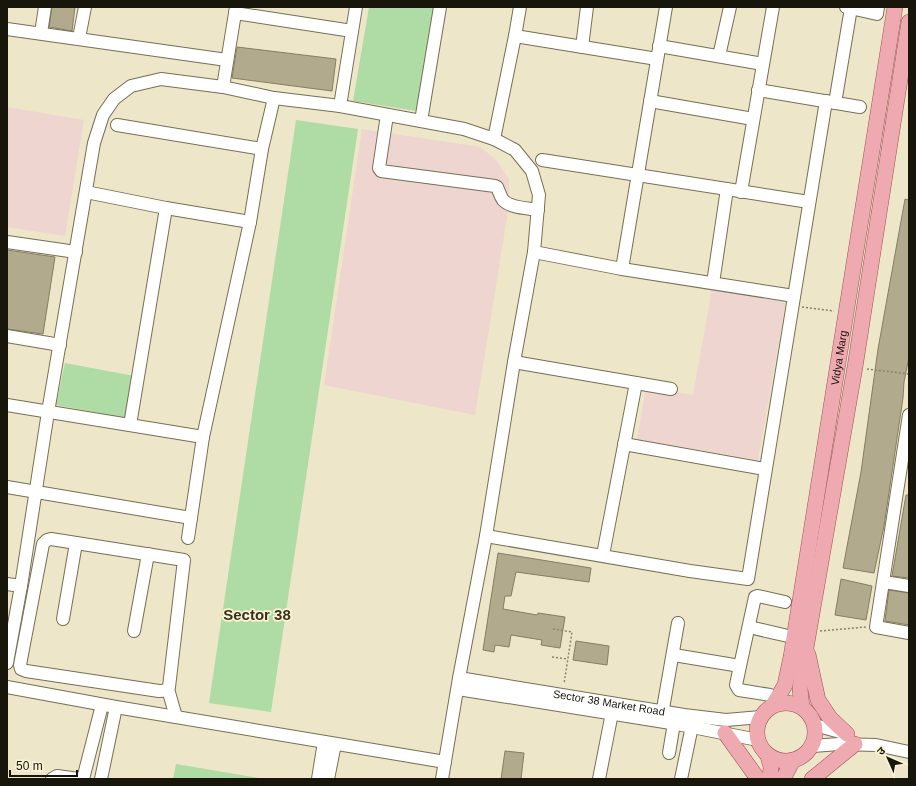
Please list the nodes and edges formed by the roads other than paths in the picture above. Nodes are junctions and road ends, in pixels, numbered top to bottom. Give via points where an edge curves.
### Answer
1 (45, 7) edge
2 (85, 7) edge
3 (356, 7) edge
4 (440, 7) edge
5 (520, 7) edge
6 (587, 7) edge
7 (666, 7) edge
8 (730, 7) edge
9 (772, 7) edge
10 (878, 7) edge
11 (895, 7) edge
12 (849, 8) edge
13 (236, 10) edge
14 (909, 22) edge
15 (7, 29) edge
16 (352, 31) junction
17 (41, 33) junction
18 (515, 36) junction
19 (79, 38) junction
20 (659, 46) junction
21 (582, 47) junction
22 (719, 56) junction
23 (657, 59) junction
24 (227, 60) junction
25 (763, 64) junction
26 (223, 87) junction
27 (758, 90) junction
28 (274, 98) junction
29 (650, 101) junction
30 (830, 102) junction
31 (340, 106) junction
32 (860, 107) dead end
33 (387, 115) junction
34 (753, 119) junction
35 (420, 121) junction
36 (117, 125) dead end
37 (494, 139) junction
38 (262, 149) junction
39 (542, 160) dead end
40 (637, 175) junction
41 (727, 189) junction
42 (86, 192) junction
43 (741, 192) junction
44 (809, 202) junction
45 (166, 208) junction
46 (538, 210) junction
47 (250, 222) junction
48 (7, 242) edge
49 (76, 252) junction
50 (534, 252) junction
51 (622, 269) junction
52 (713, 283) junction
53 (793, 301) junction
54 (7, 336) edge
55 (60, 345) junction
56 (514, 362) junction
57 (636, 383) junction
58 (671, 389) dead end
59 (7, 405) edge
60 (48, 412) junction
61 (909, 415) edge
62 (130, 425) junction
63 (203, 437) junction
64 (624, 444) junction
65 (765, 469) junction
66 (7, 487) edge
67 (35, 492) junction
68 (191, 518) junction
69 (486, 536) junction
70 (188, 538) dead end
71 (76, 543) junction
72 (148, 554) junction
73 (603, 555) junction
74 (884, 582) junction
75 (7, 584) edge
76 (21, 586) junction
77 (909, 586) edge
78 (785, 602) dead end
79 (63, 619) dead end
80 (678, 623) dead end
81 (749, 627) junction
82 (134, 631) dead end
83 (909, 633) edge
84 (788, 636) dead end
85 (807, 642) junction
86 (674, 655) junction
87 (7, 663) edge
88 (740, 666) junction
89 (458, 683) junction
90 (7, 687) edge
91 (168, 689) junction
92 (772, 700) junction
93 (102, 705) junction
94 (802, 706) junction
95 (116, 707) junction
96 (612, 713) junction
97 (176, 717) junction
98 (662, 717) junction
99 (761, 717) junction
100 (674, 723) junction
101 (815, 725) junction
102 (692, 726) junction
103 (725, 733) junction
104 (851, 739) junction
105 (758, 740) junction
106 (330, 743) junction
107 (813, 746) junction
108 (669, 752) dead end
109 (909, 752) edge
110 (768, 756) junction
111 (793, 760) junction
112 (445, 762) junction
113 (52, 779) edge
114 (79, 779) edge
115 (83, 779) edge
116 (101, 779) edge
117 (318, 779) edge
118 (328, 779) edge
119 (442, 779) edge
120 (599, 779) edge
121 (681, 779) edge
122 (758, 779) edge
123 (770, 779) edge
124 (783, 779) edge
125 (812, 779) edge

1 - 17 street
2 - 19 street
3 - 16 street
4 - 35 street
5 - 18 street
6 - 21 street
7 - 20 street
8 - 22 street
9 - 25 street
10 - 12 street via 877,14
11 - 92 main road, Vidya Marg via 791,657 785,685
12 - 30 street
13 - 16 street
13 - 24 street
14 - 85 main road, Vidya Marg
15 - 17 street
16 - 31 street
17 - 19 street
18 - 21 street
18 - 37 street
19 - 24 street
20 - 22 street
20 - 23 street
21 - 23 street
22 - 25 street
23 - 29 street
24 - 26 street
25 - 27 street
26 - 28 street
26 - 42 street via 161,79 131,86 114,99 102,115 94,143
27 - 30 street
27 - 34 street
28 - 31 street
28 - 38 street
29 - 34 street
29 - 40 street
30 - 32 street
30 - 44 street
31 - 33 street
33 - 35 street
33 - 46 street via 379,168 381,171 495,186 506,203
34 - 43 street
35 - 37 street via 464,128
36 - 38 street
37 - 46 street via 515,150 532,171 539,195
38 - 47 street
39 - 40 street
40 - 41 street
40 - 51 street
41 - 43 street
41 - 52 street
42 - 45 street
42 - 49 street
43 - 44 street
44 - 53 street
45 - 47 street
45 - 62 street
46 - 50 street
47 - 63 street
48 - 49 street
49 - 55 street
50 - 51 street
50 - 56 street
51 - 52 street
52 - 53 street
53 - 65 street
54 - 55 street
55 - 60 street
56 - 57 street
56 - 69 street
57 - 58 street
57 - 64 street
59 - 60 street
60 - 62 street
60 - 67 street
61 - 74 street
62 - 63 street
63 - 68 street
64 - 65 street
64 - 73 street
65 - 73 street via 748,579
66 - 67 street
67 - 68 street
67 - 76 street
68 - 70 street
69 - 73 street
69 - 89 street
71 - 72 street
71 - 79 street
71 - 91 street via 51,539 43,544 21,669 159,691
72 - 82 street
72 - 91 street via 184,560
74 - 77 street
74 - 83 street via 876,627
75 - 76 street
76 - 87 street
78 - 81 street via 755,597
80 - 86 street
81 - 84 street
81 - 88 street
85 - 94 main road, Vidya Marg via 800,689
85 - 104 main road via 818,700 830,718
86 - 88 street
86 - 98 street
88 - 92 street via 737,688
89 - 96 street, Sector 38 Market Road
89 - 98 street, Sector 38 Market Road via 562,696
89 - 112 street
90 - 93 street
91 - 97 street
92 - 94 main road
92 - 99 main road, Vidya Marg
93 - 95 street
93 - 115 street
94 - 101 main road via 813,718
95 - 97 street
95 - 116 street
96 - 98 street, Sector 38 Market Road
96 - 120 street
97 - 106 street
98 - 99 street, Sector 38 Market Road via 726,720
98 - 100 street, Sector 38 Market Road
99 - 105 main road via 757,729
100 - 102 street, Sector 38 Market Road
100 - 108 street
101 - 104 street
101 - 107 main road
102 - 103 street, Sector 38 Market Road
102 - 121 street
103 - 105 street, Sector 38 Market Road
103 - 122 main road
104 - 107 street via 839,744
104 - 109 street
104 - 125 main road
105 - 110 main road
106 - 112 street
106 - 117 street
106 - 118 street
107 - 111 main road via 805,755
110 - 111 main road via 783,762
110 - 123 main road via 771,767
111 - 124 main road
112 - 119 street
113 - 114 street via 57,776

